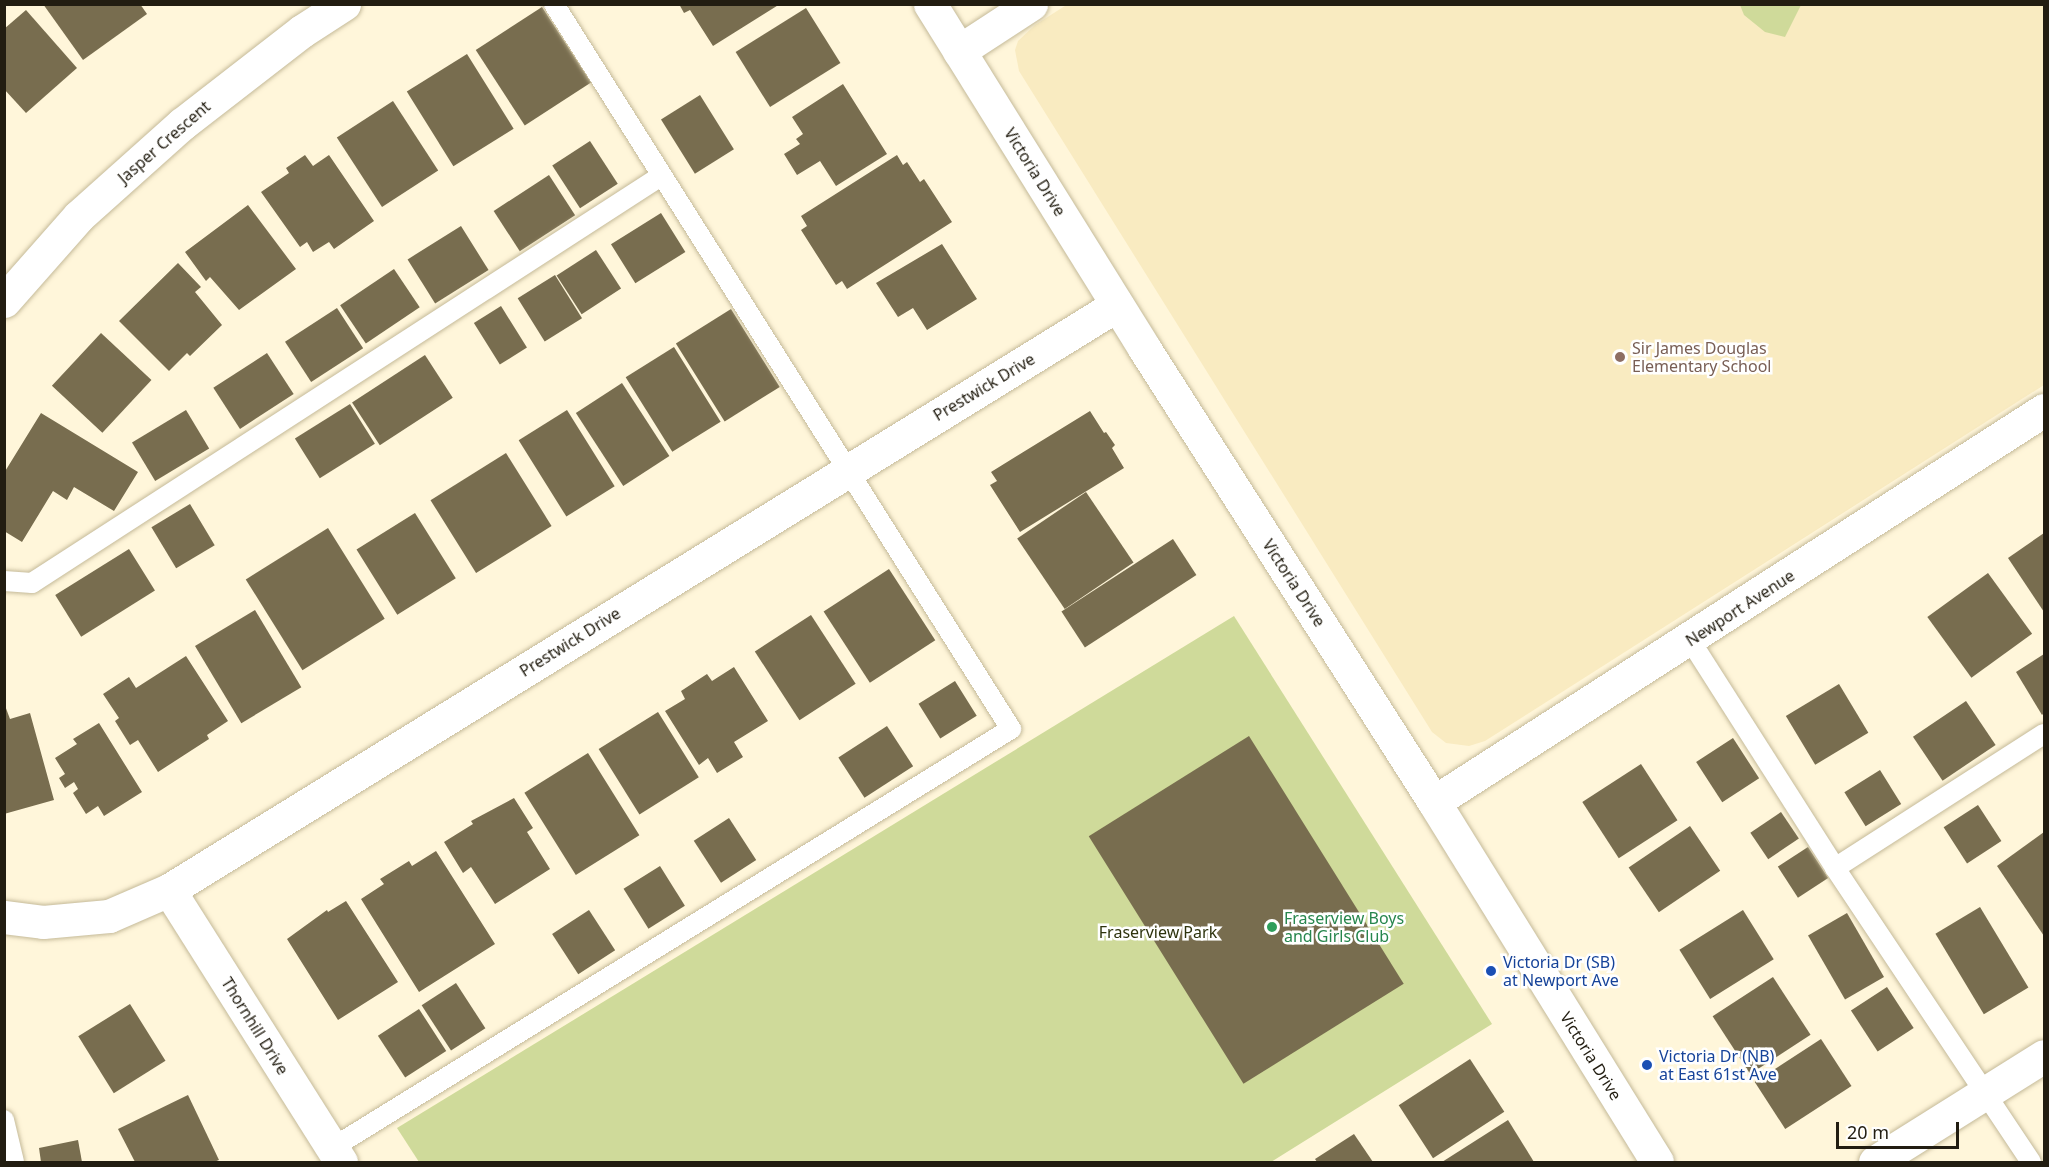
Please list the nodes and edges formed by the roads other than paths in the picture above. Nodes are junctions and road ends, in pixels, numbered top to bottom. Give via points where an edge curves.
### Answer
1 (344, 4) edge
2 (554, 4) edge
3 (930, 4) edge
4 (1031, 4) edge
5 (959, 51) junction
6 (661, 176) junction
7 (4, 301) edge
8 (1117, 305) junction
9 (2044, 410) edge
10 (847, 470) junction
11 (4, 581) edge
12 (1690, 640) junction
13 (2044, 734) edge
14 (1434, 802) junction
15 (1835, 868) junction
16 (169, 890) junction
17 (4, 917) edge
18 (2044, 1056) edge
19 (1986, 1093) junction
20 (4, 1120) edge
21 (336, 1155) edge
22 (14, 1162) edge
23 (1657, 1162) edge
24 (1875, 1162) edge
25 (2031, 1162) edge

1 - 7 street, Jasper Crescent via 182,124 79,216
2 - 6 lane
3 - 5 street, Victoria Drive
4 - 5 street
5 - 8 street, Victoria Drive
6 - 10 lane
6 - 11 lane via 32,583
8 - 10 street, Prestwick Drive
8 - 14 street, Victoria Drive
9 - 12 street, Newport Avenue
10 - 16 street, Prestwick Drive
10 - 21 lane via 1011,729
12 - 14 street, Newport Avenue
12 - 15 lane
13 - 15 lane
14 - 23 street, Victoria Drive
15 - 19 lane
16 - 17 street, Prestwick Drive via 109,916 43,922
16 - 21 street, Thornhill Drive
18 - 19 street
19 - 24 street
19 - 25 lane
20 - 22 lane

